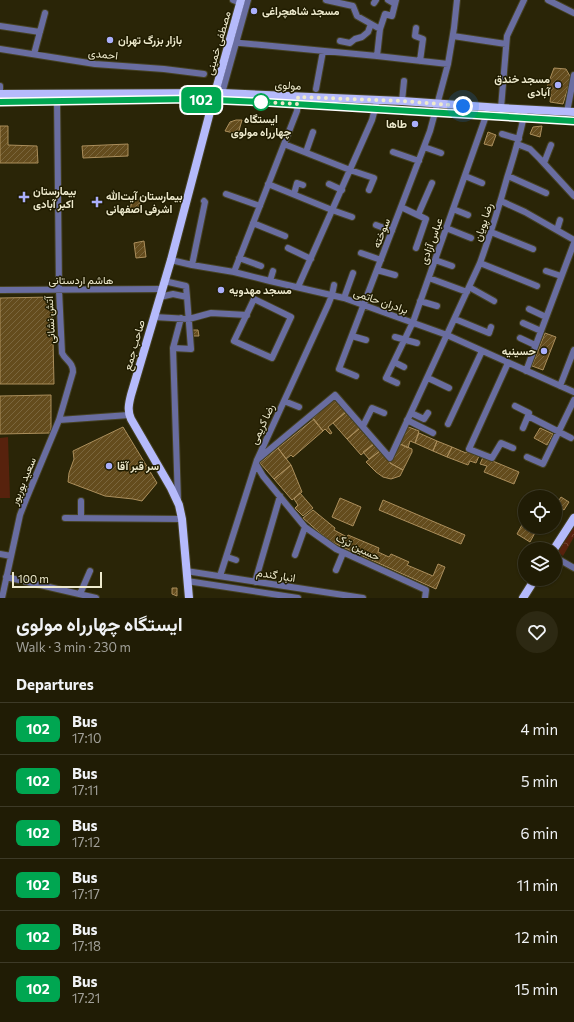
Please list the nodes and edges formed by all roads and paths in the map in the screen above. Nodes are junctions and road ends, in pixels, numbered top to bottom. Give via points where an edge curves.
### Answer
1 (326, 0) edge
2 (388, 0) edge
3 (457, 0) edge
4 (524, 0) edge
5 (548, 0) edge
6 (241, 1) edge
7 (396, 2) edge
8 (45, 13) dead end
9 (574, 13) edge
10 (371, 24) junction
11 (0, 26) edge
12 (416, 28) dead end
13 (380, 29) junction
14 (40, 32) junction
15 (453, 36) junction
16 (340, 41) dead end
17 (233, 42) junction
18 (506, 44) junction
19 (0, 49) edge
20 (323, 51) junction
21 (34, 54) junction
22 (377, 56) junction
23 (420, 61) junction
24 (448, 64) junction
25 (204, 74) dead end
26 (574, 75) edge
27 (404, 81) dead end
28 (0, 86) edge
29 (316, 89) dead end
30 (0, 94) edge
31 (218, 96) junction
32 (57, 97) junction
33 (298, 100) junction
34 (378, 100) junction
35 (402, 101) junction
36 (0, 102) edge
37 (437, 104) junction
38 (501, 108) junction
39 (375, 109) junction
40 (488, 112) junction
41 (570, 112) edge
42 (436, 113) junction
43 (524, 114) junction
44 (574, 121) edge
45 (314, 132) dead end
46 (502, 134) dead end
47 (518, 141) junction
48 (284, 144) junction
49 (551, 145) dead end
50 (424, 146) junction
51 (306, 152) junction
52 (393, 152) dead end
53 (441, 153) dead end
54 (419, 161) junction
55 (544, 163) junction
56 (350, 170) junction
57 (465, 176) junction
58 (508, 176) junction
59 (432, 183) dead end
60 (482, 183) dead end
61 (268, 184) junction
62 (329, 184) dead end
63 (303, 185) dead end
64 (342, 190) junction
65 (369, 190) dead end
66 (546, 192) dead end
67 (226, 194) dead end
68 (294, 194) junction
69 (574, 196) edge
70 (204, 201) dead end
71 (501, 201) junction
72 (260, 206) junction
73 (401, 207) junction
74 (453, 209) junction
75 (332, 210) junction
76 (418, 215) junction
77 (468, 215) dead end
78 (352, 217) dead end
79 (560, 220) dead end
80 (253, 223) junction
81 (376, 225) dead end
82 (446, 228) junction
83 (558, 230) junction
84 (392, 231) junction
85 (491, 232) junction
86 (285, 236) dead end
87 (471, 238) dead end
88 (574, 241) edge
89 (288, 248) dead end
90 (416, 248) dead end
91 (533, 249) dead end
92 (361, 253) dead end
93 (239, 258) junction
94 (310, 259) junction
95 (170, 260) junction
96 (381, 260) junction
97 (435, 260) junction
98 (480, 263) junction
99 (192, 265) junction
100 (260, 266) dead end
101 (452, 266) dead end
102 (377, 270) junction
103 (273, 271) dead end
104 (546, 271) dead end
105 (234, 272) junction
106 (353, 273) dead end
107 (394, 274) dead end
108 (561, 276) junction
109 (429, 278) junction
110 (270, 281) junction
111 (334, 285) dead end
112 (537, 286) dead end
113 (298, 287) junction
114 (162, 289) junction
115 (0, 290) edge
116 (59, 290) junction
117 (468, 290) junction
118 (332, 295) junction
119 (187, 297) junction
120 (344, 298) junction
121 (420, 301) junction
122 (494, 301) dead end
123 (364, 306) junction
124 (437, 306) dead end
125 (529, 309) dead end
126 (247, 315) junction
127 (154, 317) junction
128 (181, 318) junction
129 (546, 318) junction
130 (189, 319) junction
131 (454, 319) junction
132 (413, 322) junction
133 (523, 323) dead end
134 (491, 327) dead end
135 (540, 331) junction
136 (447, 335) junction
137 (352, 336) junction
138 (395, 337) dead end
139 (520, 338) dead end
140 (366, 340) dead end
141 (405, 340) junction
142 (417, 343) dead end
143 (535, 345) junction
144 (173, 348) junction
145 (574, 350) edge
146 (482, 351) junction
147 (394, 362) junction
148 (508, 363) junction
149 (404, 367) dead end
150 (526, 371) junction
151 (356, 376) dead end
152 (428, 378) junction
153 (397, 384) dead end
154 (560, 386) junction
155 (449, 388) dead end
156 (574, 392) edge
157 (574, 400) edge
158 (284, 401) junction
159 (515, 406) dead end
160 (299, 407) dead end
161 (384, 413) dead end
162 (410, 413) junction
163 (428, 413) dead end
164 (129, 415) junction
165 (528, 416) junction
166 (59, 420) junction
167 (407, 420) junction
168 (448, 424) dead end
169 (363, 426) junction
170 (523, 428) dead end
171 (558, 432) junction
172 (433, 433) dead end
173 (571, 438) dead end
174 (513, 448) dead end
175 (527, 457) dead end
176 (256, 462) junction
177 (280, 496) junction
178 (81, 501) dead end
179 (179, 505) junction
180 (65, 518) dead end
181 (81, 518) junction
182 (574, 518) edge
183 (182, 519) junction
184 (305, 527) junction
185 (559, 542) edge
186 (343, 553) junction
187 (0, 554) edge
188 (295, 555) dead end
189 (11, 556) junction
190 (227, 557) junction
191 (236, 560) dead end
192 (562, 561) edge
193 (574, 568) edge
194 (336, 570) dead end
195 (90, 571) dead end
196 (186, 571) junction
197 (220, 576) junction
198 (6, 577) junction
199 (187, 581) junction
200 (255, 582) junction
201 (531, 586) edge
202 (66, 591) junction
203 (80, 594) junction
204 (88, 597) edge
205 (282, 597) edge
206 (2, 598) edge
207 (63, 598) edge
208 (96, 598) edge
209 (189, 598) edge
210 (298, 598) edge
211 (363, 598) edge
212 (425, 598) edge
213 (524, 598) edge

1 - 10 street via 353,6 357,16
2 - 7 street
3 - 15 street, سوخته
4 - 18 street via 507,36
5 - 9 street
6 - 17 main road, مصطفی خمینی
7 - 13 street via 392,16 385,14
8 - 14 street
10 - 13 street
10 - 16 street via 368,32 362,37 350,43
11 - 14 street
12 - 23 street via 415,36 423,39
13 - 22 street
14 - 21 street
15 - 18 street
15 - 24 street, سوخته
17 - 20 street
17 - 31 main road, مصطفی خمینی
18 - 38 street
19 - 21 street, احمدی
20 - 22 street
20 - 29 street
21 - 25 street, احمدی via 95,64
22 - 23 street
23 - 24 street
24 - 37 street, سوخته
26 - 41 street
27 - 35 street
28 - 30 street
30 - 32 main road, مولوی
31 - 32 main road, مولوی
31 - 33 main road, مولوی
31 - 95 main road, صاحب جمع
32 - 36 street
32 - 116 street, آتش نشانی
33 - 34 main road, مولوی
33 - 39 street
33 - 48 street via 297,111
34 - 35 main road, مولوی
34 - 39 street
35 - 37 main road, مولوی
37 - 40 main road, مولوی
37 - 42 street, سوخته
38 - 40 main road, مولوی
38 - 43 main road, مولوی
39 - 42 street
39 - 56 street
40 - 42 street
40 - 43 street
40 - 57 street, عباس آزادی
41 - 43 main road, مولوی
42 - 50 street, سوخته
43 - 44 street
43 - 47 street, رضا پویان
45 - 51 street
46 - 47 street
47 - 55 street
47 - 58 street, رضا پویان
48 - 51 street
48 - 61 street
49 - 55 street
50 - 53 street
50 - 54 street, سوخته
51 - 56 street
52 - 54 street
54 - 73 street, سوخته
55 - 69 street
56 - 64 street
56 - 65 street via 374,178
57 - 60 street
57 - 74 street, عباس آزادی
58 - 66 street
58 - 71 street, رضا پویان
59 - 76 street
61 - 68 street
61 - 72 street
62 - 64 street
63 - 68 street via 297,183
64 - 75 street
67 - 72 street
68 - 75 street
70 - 99 street
71 - 83 street
71 - 85 street, رضا پویان
72 - 80 street
73 - 76 street
73 - 84 street, سوخته
74 - 77 street
74 - 82 street, عباس آزادی
75 - 78 street
75 - 94 street
76 - 90 street via 426,219
79 - 83 street
80 - 86 street
80 - 93 street
81 - 84 street
82 - 87 street
82 - 97 street, عباس آزادی
83 - 88 street
84 - 96 street, سوخته
85 - 91 street
85 - 98 street, رضا پویان
88 - 108 street
89 - 94 street
92 - 96 street
93 - 100 street
93 - 105 street
94 - 113 street
95 - 99 street, برادران حاتمی
95 - 114 main road, صاحب جمع
96 - 102 street, سوخته
97 - 101 street
97 - 109 street, عباس آزادی
98 - 112 street
98 - 117 street, رضا پویان
99 - 105 street, برادران حاتمی
102 - 107 street
102 - 123 street, سوخته
103 - 110 street
104 - 108 street
105 - 110 street, برادران حاتمی
106 - 120 street
108 - 129 street
109 - 117 street
109 - 121 street, عباس آزادی
110 - 113 street, برادران حاتمی
111 - 118 street, رضا کریمی
113 - 118 street, برادران حاتمی
114 - 116 street, هاشم اردستانی
114 - 119 street
114 - 119 street via 186,286
114 - 127 main road, صاحب جمع
115 - 116 street, هاشم اردستانی
116 - 166 street, آتش نشانی via 62,353 72,364 73,372
117 - 122 street
117 - 131 street, رضا پویان
118 - 120 street, برادران حاتمی
118 - 158 street, رضا کریمی
119 - 130 street
120 - 123 street, برادران حاتمی
121 - 124 street
121 - 132 street, عباس آزادی
123 - 132 street, برادران حاتمی
123 - 137 street, سوخته
125 - 129 street
126 - 126 street via 234,341 272,358 291,317 254,299
126 - 130 street via 211,313
127 - 128 street
127 - 164 main road, صاحب جمع via 131,395
128 - 130 street
128 - 144 street
129 - 135 street
130 - 144 street via 191,349
131 - 134 street via 489,333
131 - 136 street, رضا پویان
132 - 136 street, برادران حاتمی
132 - 141 street, عباس آزادی
133 - 135 street
135 - 143 street
136 - 146 street, برادران حاتمی
136 - 152 street, رضا پویان
137 - 140 street
137 - 151 street, سوخته via 340,369
138 - 141 street
139 - 143 street
141 - 142 street
141 - 147 street, عباس آزادی
143 - 150 street
144 - 179 street
145 - 154 street
146 - 148 street, برادران حاتمی
146 - 168 street
147 - 149 street
147 - 153 street, عباس آزادی via 386,378
148 - 150 street, برادران حاتمی
148 - 174 street via 469,449 492,458 501,443
150 - 154 street, برادران حاتمی
152 - 155 street
152 - 162 street, رضا پویان
154 - 156 street, برادران حاتمی
157 - 171 street
158 - 160 street
158 - 176 street, رضا کریمی
159 - 165 street via 529,413
161 - 169 street via 372,408
162 - 163 street via 424,419
162 - 167 street, رضا پویان
164 - 166 street
164 - 179 main road
165 - 170 street
165 - 171 street
166 - 189 street, سعید بوربور via 20,515
167 - 169 street, رضا پویان via 390,458
167 - 172 street
169 - 176 street via 335,396
171 - 173 street
171 - 175 street via 543,464
176 - 177 street, حسین ترک via 263,476
176 - 190 street, رضا کریمی
177 - 184 street, حسین ترک
177 - 200 street
178 - 181 street
179 - 183 main road
180 - 181 street
181 - 183 street
182 - 185 main road
183 - 196 main road
184 - 186 street, حسین ترک
184 - 188 street
186 - 194 street
186 - 212 street, حسین ترک via 426,590
187 - 189 street
189 - 198 street, سعید بوربور
190 - 191 street
190 - 197 street, رضا کریمی
192 - 193 street
195 - 203 street
196 - 197 street, انبار گندم
196 - 199 main road
197 - 200 street, انبار گندم
198 - 202 street
198 - 206 street, سعید بوربور
199 - 205 street, انبار گندم
199 - 209 main road
200 - 211 street, انبار گندم
201 - 213 main road
202 - 203 street
202 - 207 street
203 - 204 street
204 - 208 street
205 - 210 street, انبار گندم

